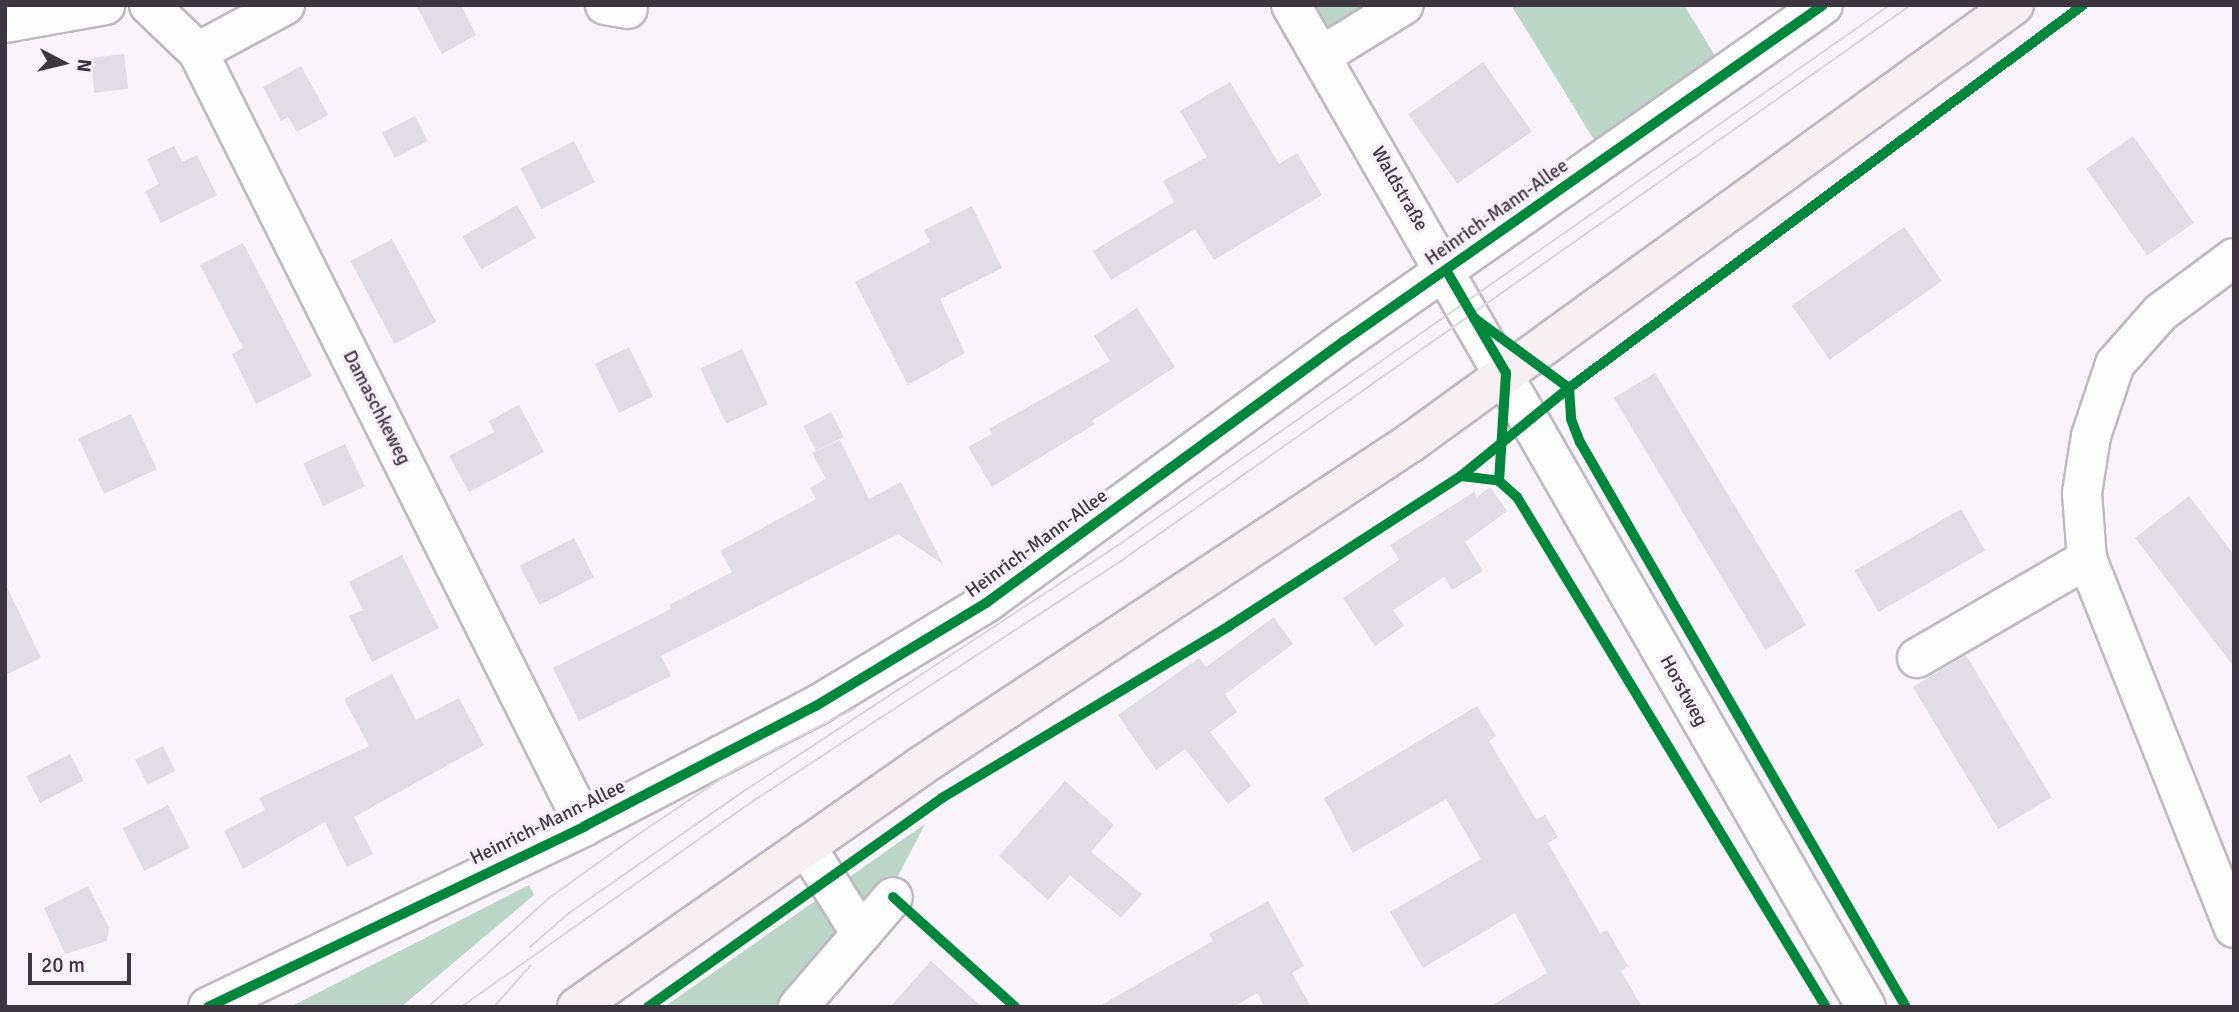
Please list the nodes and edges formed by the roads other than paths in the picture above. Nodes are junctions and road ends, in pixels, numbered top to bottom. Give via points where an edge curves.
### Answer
1 (106, 5) edge
2 (149, 5) edge
3 (285, 5) edge
4 (1292, 5) edge
5 (1404, 5) edge
6 (1823, 5) edge
7 (2014, 5) edge
8 (5, 23) edge
9 (198, 52) junction
10 (1321, 56) junction
11 (2234, 258) edge
12 (1446, 270) junction
13 (1506, 373) junction
14 (2087, 559) junction
15 (1917, 657) dead end
16 (585, 825) junction
17 (806, 846) junction
18 (893, 898) dead end
19 (2234, 928) edge
20 (861, 934) junction
21 (208, 1007) edge
22 (577, 1007) edge
23 (798, 1007) edge
24 (1866, 1007) edge

1 - 8 street
2 - 9 street, Damaschkeweg
3 - 9 street
4 - 10 street, Waldstraße
5 - 10 street
6 - 12 street, Heinrich-Mann-Allee
7 - 13 main road
9 - 16 street, Damaschkeweg
10 - 12 street, Waldstraße
11 - 14 street via 2160,313 2115,363 2091,436 2082,493
12 - 13 street, Waldstraße
12 - 16 street, Heinrich-Mann-Allee via 986,603 816,706
13 - 17 main road via 1410,443
13 - 24 street, Horstweg via 1740,795
14 - 15 street
14 - 19 street
16 - 21 street, Heinrich-Mann-Allee
17 - 20 street
17 - 22 main road
18 - 20 street
20 - 23 street

